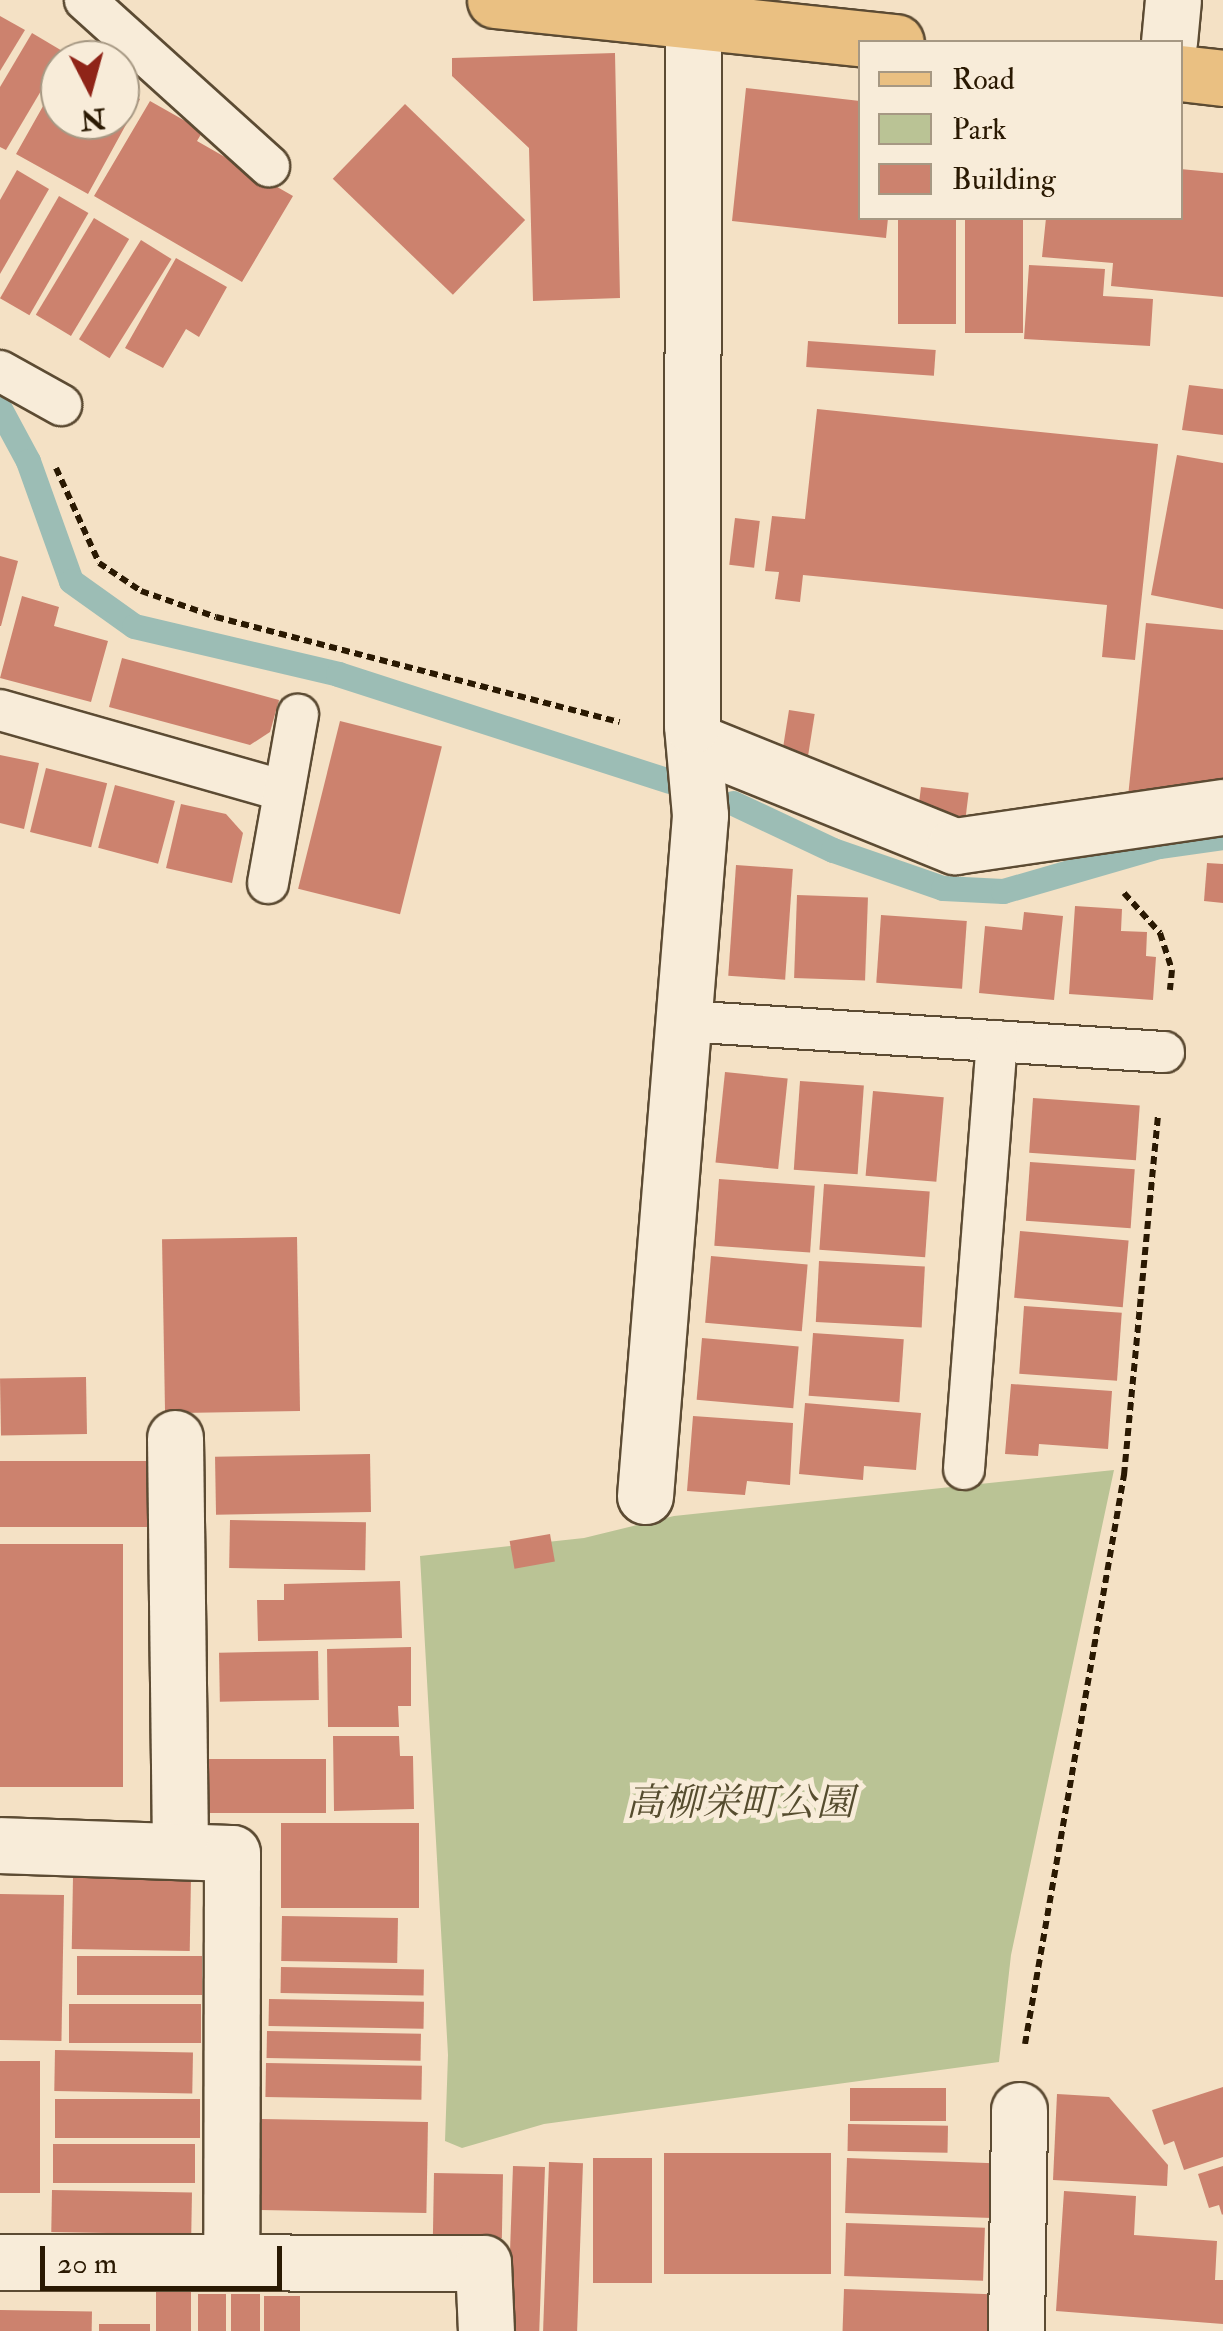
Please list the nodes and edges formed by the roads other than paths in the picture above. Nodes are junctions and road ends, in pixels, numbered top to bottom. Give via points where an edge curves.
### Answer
1 (86, 0) edge
2 (495, 0) edge
3 (1174, 0) edge
4 (693, 21) junction
5 (877, 40) edge
6 (1169, 40) edge
7 (1183, 73) edge
8 (1223, 78) edge
9 (270, 166) dead end
10 (0, 710) edge
11 (298, 714) dead end
12 (697, 742) junction
13 (284, 791) junction
14 (1223, 807) edge
15 (268, 883) dead end
16 (684, 1021) junction
17 (997, 1041) junction
18 (1164, 1052) road end
19 (175, 1438) dead end
20 (964, 1469) dead end
21 (645, 1496) dead end
22 (0, 1846) edge
23 (180, 1851) junction
24 (1019, 2110) road end
25 (0, 2262) edge
26 (231, 2262) junction
27 (486, 2331) edge
28 (1016, 2331) edge

1 - 9 lane
2 - 4 main road
3 - 6 street
4 - 5 main road
4 - 12 street
7 - 8 main road
10 - 13 lane
11 - 13 lane
12 - 14 street via 955,846
12 - 16 street via 700,815
13 - 15 lane
16 - 17 lane
16 - 21 street
17 - 18 lane
17 - 20 lane
19 - 23 street
22 - 23 street
23 - 26 street via 232,1852
24 - 28 street
25 - 26 street
26 - 27 street via 483,2263

